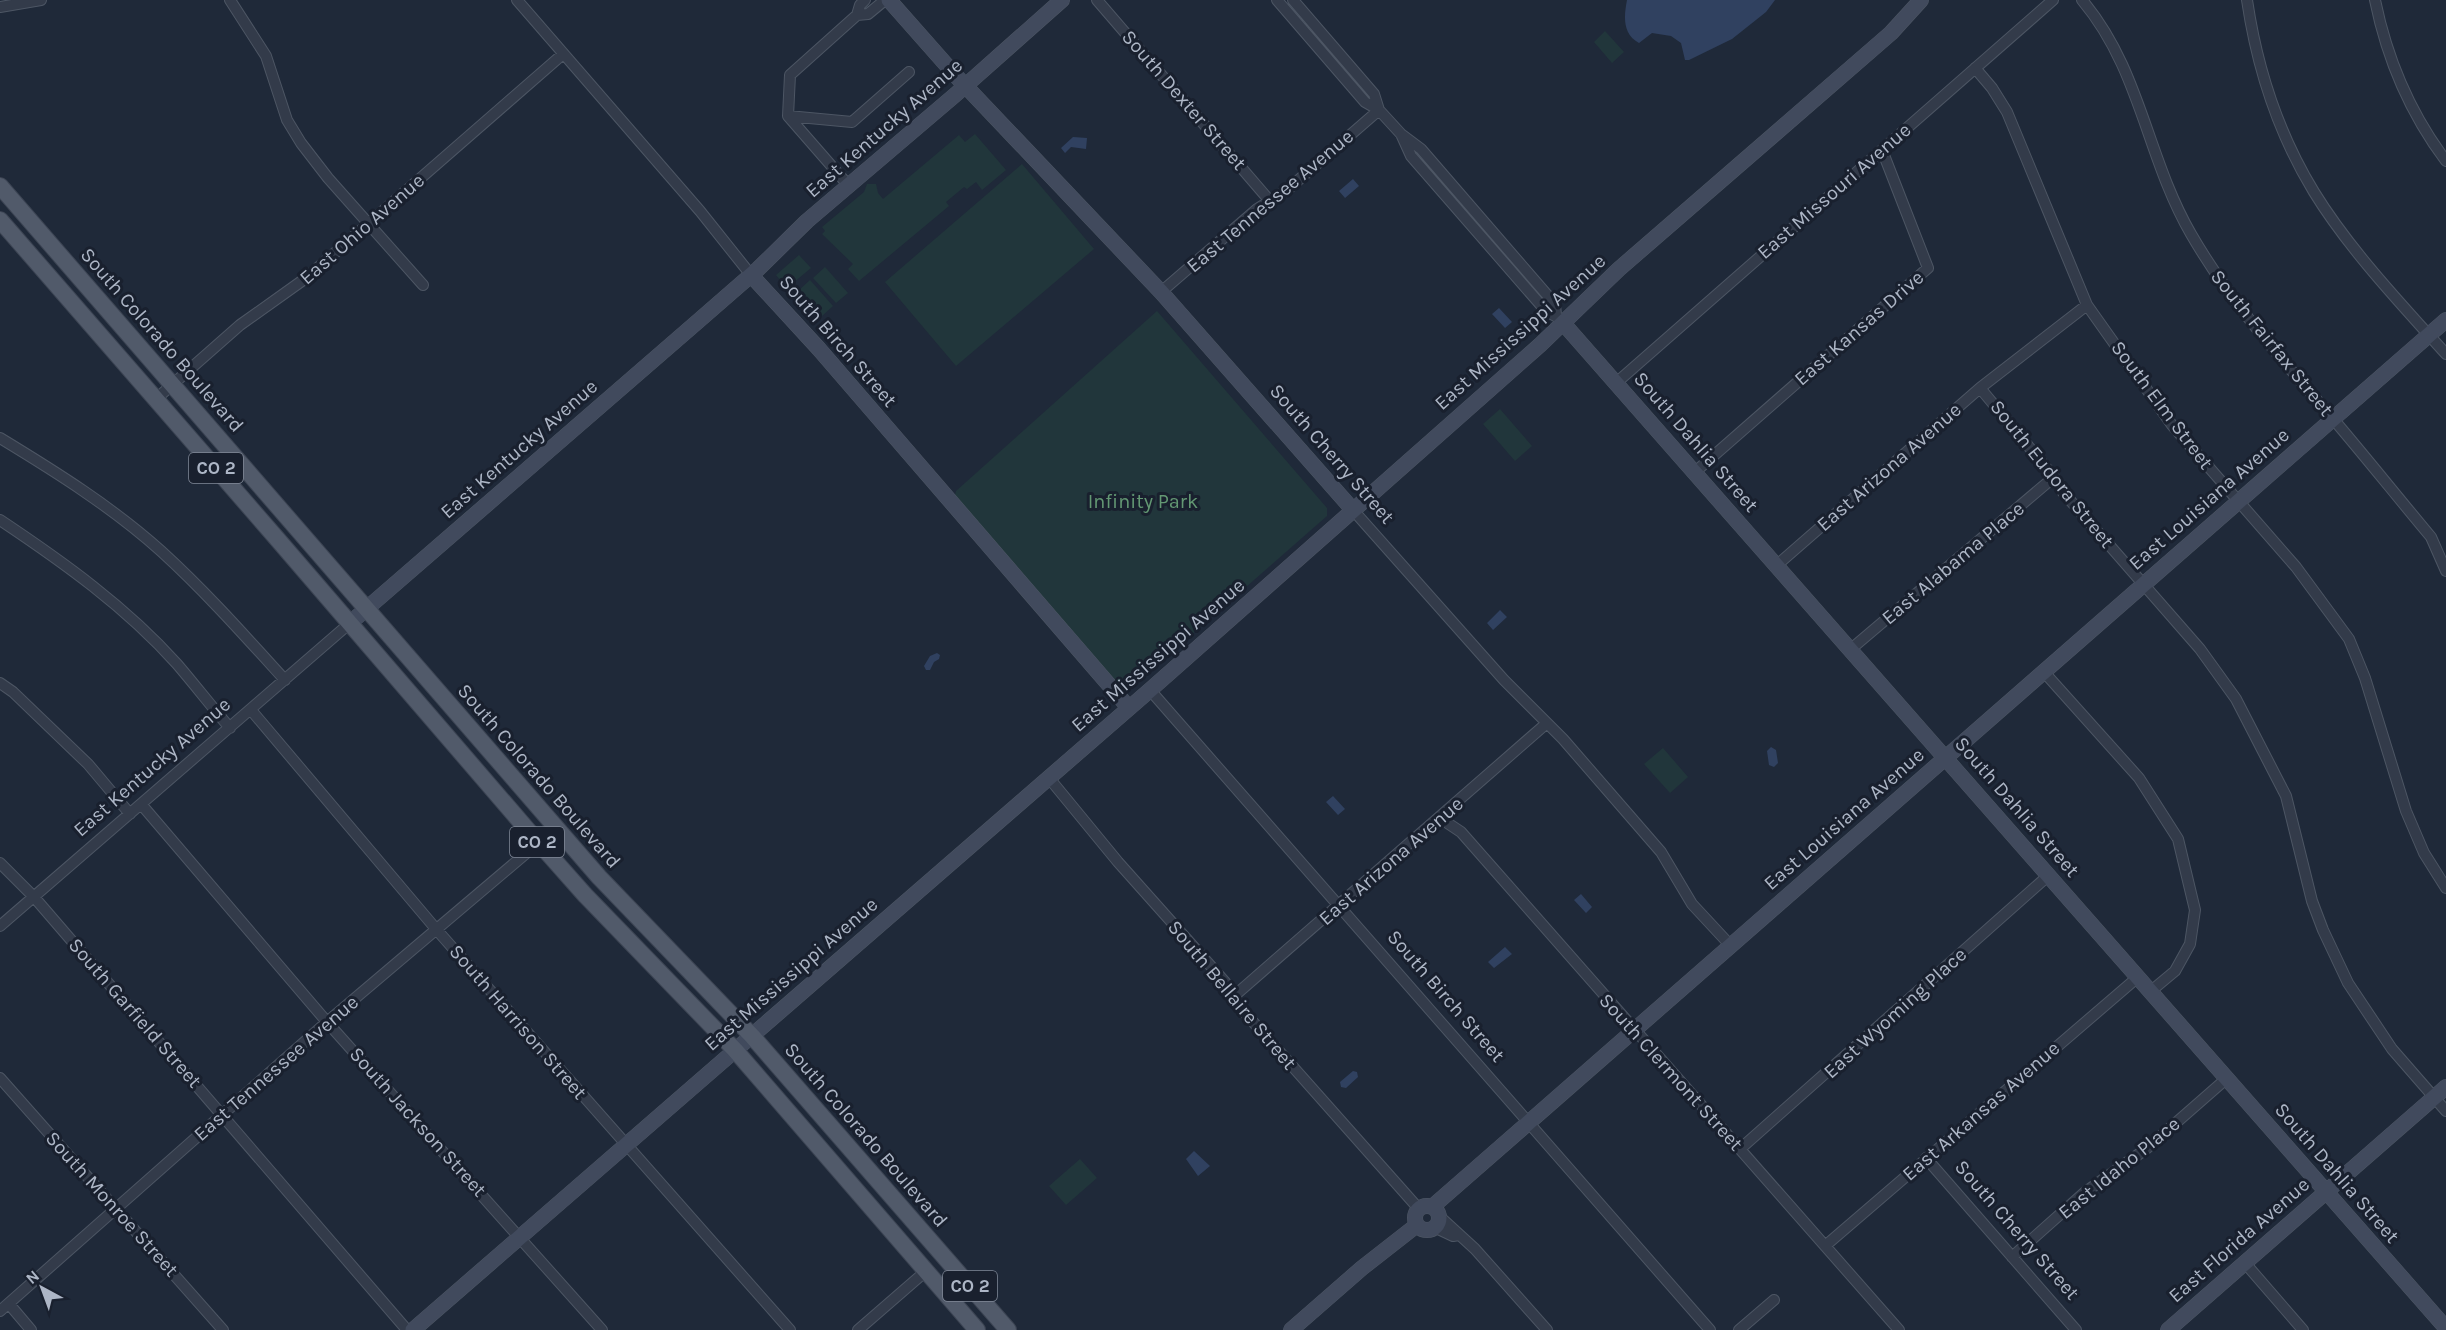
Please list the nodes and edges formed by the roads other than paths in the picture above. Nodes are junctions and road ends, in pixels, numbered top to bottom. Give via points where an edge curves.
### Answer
1 (41, 0) edge
2 (230, 0) edge
3 (517, 0) edge
4 (865, 0) edge
5 (887, 0) edge
6 (1062, 0) edge
7 (1097, 0) edge
8 (1277, 0) edge
9 (1293, 0) edge
10 (1920, 0) edge
11 (2053, 0) edge
12 (2082, 0) edge
13 (2247, 0) edge
14 (2376, 0) edge
15 (0, 7) edge
16 (857, 15) junction
17 (563, 54) junction
18 (1975, 68) junction
19 (909, 72) dead end
20 (965, 86) junction
21 (1379, 110) junction
22 (788, 116) junction
23 (1882, 150) junction
24 (2446, 161) edge
25 (0, 186) edge
26 (849, 186) junction
27 (1270, 201) junction
28 (0, 220) edge
29 (368, 224) junction
30 (751, 275) junction
31 (423, 285) dead end
32 (1161, 292) junction
33 (2087, 305) junction
34 (1560, 319) junction
35 (2446, 320) edge
36 (2429, 335) junction
37 (2446, 354) edge
38 (1616, 383) junction
39 (173, 385) junction
40 (1980, 388) junction
41 (156, 399) junction
42 (2333, 418) junction
43 (0, 438) edge
44 (1695, 472) junction
45 (2054, 477) junction
46 (2238, 502) junction
47 (1353, 510) junction
48 (0, 520) edge
49 (1777, 565) junction
50 (2446, 571) edge
51 (2144, 584) junction
52 (368, 608) junction
53 (350, 623) junction
54 (1851, 649) junction
55 (2044, 672) junction
56 (285, 680) junction
57 (0, 683) edge
58 (1150, 690) junction
59 (1129, 708) junction
60 (250, 710) junction
61 (1547, 723) junction
62 (230, 728) junction
63 (1946, 758) junction
64 (1049, 778) junction
65 (141, 804) junction
66 (130, 814) junction
67 (1440, 818) junction
68 (556, 828) junction
69 (538, 843) junction
70 (0, 863) edge
71 (2049, 876) junction
72 (2446, 888) edge
73 (34, 897) junction
74 (1339, 905) junction
75 (0, 926) edge
76 (436, 929) junction
77 (1731, 946) junction
78 (2138, 977) junction
79 (2151, 991) junction
80 (1233, 997) junction
81 (327, 1022) junction
82 (1634, 1031) junction
83 (752, 1036) junction
84 (735, 1050) junction
85 (0, 1078) edge
86 (2226, 1079) junction
87 (2446, 1087) edge
88 (2434, 1098) junction
89 (2446, 1112) edge
90 (223, 1115) junction
91 (1529, 1122) junction
92 (625, 1146) junction
93 (1740, 1149) junction
94 (1926, 1158) junction
95 (2325, 1192) junction
96 (115, 1208) junction
97 (1431, 1215) junction
98 (521, 1236) junction
99 (1825, 1246) junction
100 (2012, 1257) junction
101 (2245, 1263) junction
102 (926, 1271) junction
103 (1774, 1299) dead end
104 (4, 1308) edge
105 (2446, 1328) edge
106 (31, 1330) edge
107 (224, 1330) edge
108 (407, 1330) edge
109 (412, 1330) edge
110 (602, 1330) edge
111 (790, 1330) edge
112 (858, 1330) edge
113 (977, 1330) edge
114 (1008, 1330) edge
115 (1291, 1330) edge
116 (1547, 1330) edge
117 (1710, 1330) edge
118 (1739, 1330) edge
119 (1899, 1330) edge
120 (2076, 1330) edge
121 (2168, 1330) edge
122 (2302, 1330) edge

1 - 15 street
2 - 29 street via 266,56 295,134
3 - 17 street, South Birch Street
4 - 16 street
5 - 16 street via 868,14
5 - 20 street, South Cherry Street
6 - 20 street, East Kentucky Avenue
7 - 27 street, South Dexter Street
8 - 21 street, South Dahlia Street via 1365,102
9 - 21 street, South Dahlia Street via 1374,94
10 - 34 street, East Mississippi Avenue via 1891,33
11 - 18 street, East Missouri Avenue
12 - 42 street, South Fairfax Street via 2117,49 2166,182 2213,272
13 - 36 street via 2269,96 2313,192
14 - 24 street via 2403,89
16 - 22 street via 790,75
17 - 29 street, East Ohio Avenue
17 - 30 street, South Birch Street
18 - 23 street, East Missouri Avenue
18 - 33 street, South Elm Street via 2007,112
19 - 22 street via 852,122
20 - 26 street, East Kentucky Avenue
20 - 32 street, South Cherry Street
21 - 27 street, East Tennessee Avenue
21 - 34 street, South Dahlia Street via 1421,149 1555,304
22 - 26 street
23 - 38 street, East Missouri Avenue
23 - 44 street, East Kansas Drive via 1928,268
25 - 39 main road, South Colorado Boulevard / CO 2
26 - 30 street, East Kentucky Avenue
27 - 32 street, East Tennessee Avenue
28 - 41 main road, CO 2
29 - 31 street
29 - 39 street, East Ohio Avenue via 297,286 240,325
30 - 52 street, East Kentucky Avenue
30 - 59 street, South Birch Street
32 - 47 street, South Cherry Street
33 - 40 street, East Arizona Avenue
33 - 46 street, South Elm Street via 2172,425
34 - 38 street, South Dahlia Street
34 - 47 street, East Mississippi Avenue
35 - 36 street, East Louisiana Avenue
36 - 37 street
36 - 42 street, East Louisiana Avenue
38 - 44 street, South Dahlia Street
39 - 41 street, East Ohio Avenue
39 - 52 main road, South Colorado Boulevard / CO 2
40 - 45 street, South Eudora Street
40 - 49 street, East Arizona Avenue
41 - 53 main road, CO 2
42 - 46 street, East Louisiana Avenue
42 - 50 street, South Fairfax Street via 2431,537
43 - 56 street via 135,529 210,598
44 - 49 street, South Dahlia Street
45 - 51 street, South Eudora Street
45 - 54 street, East Alabama Place
46 - 51 street, East Louisiana Avenue
46 - 72 street, South Elm Street via 2296,567 2349,639 2406,811 2424,853
47 - 58 street, East Mississippi Avenue
47 - 61 street, South Cherry Street
48 - 62 street via 116,605 176,663
49 - 54 street, South Dahlia Street
51 - 55 street, East Louisiana Avenue
51 - 88 street, South Eudora Street via 2200,649 2236,699 2286,796 2306,882 2334,956 2375,1026
52 - 53 street, East Kentucky Avenue
52 - 68 main road, South Colorado Boulevard / CO 2
53 - 56 street, East Kentucky Avenue
53 - 69 main road, CO 2
54 - 63 street, South Dahlia Street
55 - 63 street, East Louisiana Avenue
55 - 79 street via 2139,778 2178,839 2194,910 2190,944 2175,971
56 - 60 street, East Kentucky Avenue
57 - 66 street via 88,764
58 - 59 street, East Mississippi Avenue
58 - 74 street, South Birch Street
59 - 64 street, East Mississippi Avenue
60 - 62 street, East Kentucky Avenue
60 - 76 street, South Harrison Street
61 - 67 street, East Arizona Avenue
61 - 77 street, South Cherry Street via 1661,852 1692,904
62 - 65 street, East Kentucky Avenue
63 - 71 street, South Dahlia Street
63 - 77 street, East Louisiana Avenue
64 - 80 street, South Bellaire Street via 1225,982
64 - 83 street, East Mississippi Avenue
65 - 66 street, East Kentucky Avenue
65 - 81 street, South Jackson Street
66 - 73 street, East Kentucky Avenue
67 - 74 street, East Arizona Avenue
67 - 82 street, South Clermont Street via 1461,832
68 - 69 street, East Tennessee Avenue
68 - 83 main road, South Colorado Boulevard / CO 2 via 598,877
69 - 76 street, East Tennessee Avenue
69 - 84 main road, CO 2
70 - 73 street, South Garfield Street
71 - 78 street, South Dahlia Street
71 - 93 street, East Wyoming Place
73 - 75 street, East Kentucky Avenue
73 - 90 street, South Garfield Street
74 - 80 street, East Arizona Avenue
74 - 91 street, South Birch Street
76 - 81 street, East Tennessee Avenue
76 - 92 street, South Harrison Street
77 - 82 street, East Louisiana Avenue
78 - 79 street, South Dahlia Street
78 - 94 street, East Arkansas Avenue
79 - 86 street, South Dahlia Street
80 - 97 street, South Bellaire Street
81 - 90 street, East Tennessee Avenue
81 - 98 street, South Jackson Street
82 - 91 street, East Louisiana Avenue
82 - 93 street, South Clermont Street
83 - 84 street, East Mississippi Avenue
83 - 114 main road, South Colorado Boulevard / CO 2
84 - 92 street, East Mississippi Avenue
84 - 102 main road, CO 2
85 - 96 street, South Monroe Street
86 - 95 street, South Dahlia Street
86 - 100 street, East Idaho Place via 2146,1149 2084,1193
87 - 88 street, East Florida Avenue
88 - 89 street, South Eudora Street
88 - 95 street, East Florida Avenue
90 - 96 street, East Tennessee Avenue
90 - 108 street, South Garfield Street
91 - 97 street, East Louisiana Avenue
91 - 117 street, South Birch Street
92 - 98 street, East Mississippi Avenue
92 - 111 street, South Harrison Street
93 - 99 street, South Clermont Street
94 - 99 street, East Arkansas Avenue
94 - 100 street, South Cherry Street
95 - 101 street, East Florida Avenue
95 - 105 street, South Dahlia Street
96 - 104 street, East Tennessee Avenue
96 - 107 street, South Monroe Street
97 - 115 street via 1415,1215 1417,1226
97 - 116 street via 1481,1255
98 - 109 street, East Mississippi Avenue
98 - 110 street, South Jackson Street
99 - 119 street, South Clermont Street
100 - 120 street, South Cherry Street
101 - 121 street, East Florida Avenue
101 - 122 street
102 - 112 street
102 - 113 main road, CO 2
103 - 118 street
104 - 106 street

